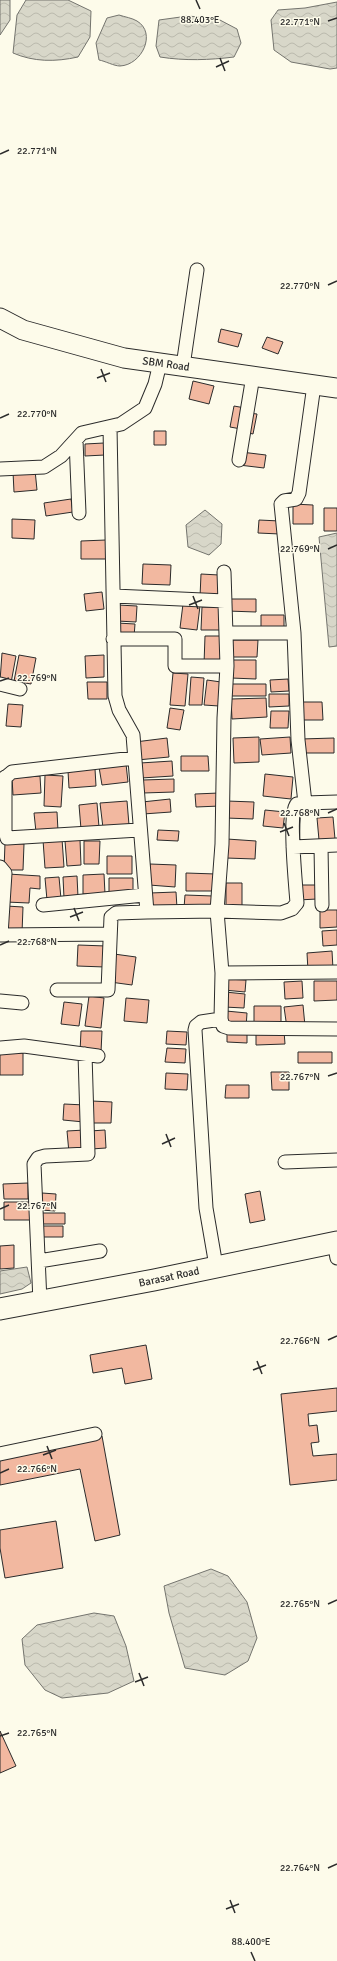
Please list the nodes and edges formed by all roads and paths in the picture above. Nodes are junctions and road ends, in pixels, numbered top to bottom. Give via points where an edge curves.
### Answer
1 (197, 270) dead end
2 (0, 318) edge
3 (160, 363) junction
4 (183, 366) junction
5 (253, 376) junction
6 (314, 385) junction
7 (337, 388) edge
8 (110, 427) junction
9 (76, 440) junction
10 (238, 460) dead end
11 (0, 469) edge
12 (79, 513) dead end
13 (224, 572) dead end
14 (114, 596) junction
15 (225, 601) junction
16 (226, 633) junction
17 (294, 633) junction
18 (113, 639) junction
19 (227, 666) junction
20 (0, 684) edge
21 (20, 689) dead end
22 (134, 758) junction
23 (2, 779) edge
24 (337, 802) edge
25 (305, 803) junction
26 (139, 830) junction
27 (337, 845) edge
28 (321, 846) junction
29 (293, 847) junction
30 (0, 867) edge
31 (144, 895) junction
32 (43, 905) dead end
33 (322, 905) dead end
34 (217, 911) junction
35 (146, 912) junction
36 (110, 934) junction
37 (1, 935) edge
38 (337, 972) edge
39 (222, 973) junction
40 (57, 990) dead end
41 (0, 1001) edge
42 (22, 1003) dead end
43 (221, 1019) junction
44 (337, 1029) edge
45 (0, 1048) edge
46 (337, 1160) edge
47 (286, 1162) dead end
48 (336, 1247) edge
49 (100, 1251) dead end
50 (39, 1261) junction
51 (216, 1266) junction
52 (40, 1302) junction
53 (0, 1309) edge
54 (95, 1434) dead end
55 (0, 1454) edge

1 - 4 street
2 - 3 street, SBM Road via 23,330 124,358
3 - 4 street, SBM Road
3 - 8 street via 145,408 121,424
4 - 5 street, SBM Road
5 - 6 street, SBM Road
5 - 10 street
6 - 7 street, SBM Road
6 - 17 street via 299,493 296,499 281,504
8 - 9 street via 82,434
8 - 14 street
9 - 11 street via 61,456 44,467
9 - 12 street
13 - 15 street
14 - 15 street
14 - 18 street
15 - 16 street
16 - 17 street
16 - 19 street
17 - 25 street via 298,740
18 - 19 street via 175,639 175,666
18 - 22 street via 114,696 133,735
19 - 34 street via 222,844
20 - 21 street
22 - 23 street via 12,772
22 - 26 street
23 - 26 street via 4,832 7,838
24 - 25 street
25 - 29 street via 297,804 293,810
26 - 31 street
27 - 28 street
28 - 29 street
28 - 33 street
29 - 34 street via 297,903 292,909 281,913
30 - 37 street via 5,873
31 - 32 street
31 - 35 street
34 - 35 street
34 - 39 street
35 - 36 street via 113,914
36 - 37 street
36 - 40 street via 108,990
38 - 39 street
39 - 43 street
41 - 42 street
43 - 44 street via 223,1026 228,1028
43 - 51 street via 201,1022 195,1030 206,1208
45 - 50 street via 24,1046 91,1055 88,1154 45,1156 38,1158 34,1164
46 - 47 street
48 - 51 main road, Barasat Road
49 - 50 street
50 - 52 street
51 - 52 main road, Barasat Road
52 - 53 main road, Barasat Road
54 - 55 street

